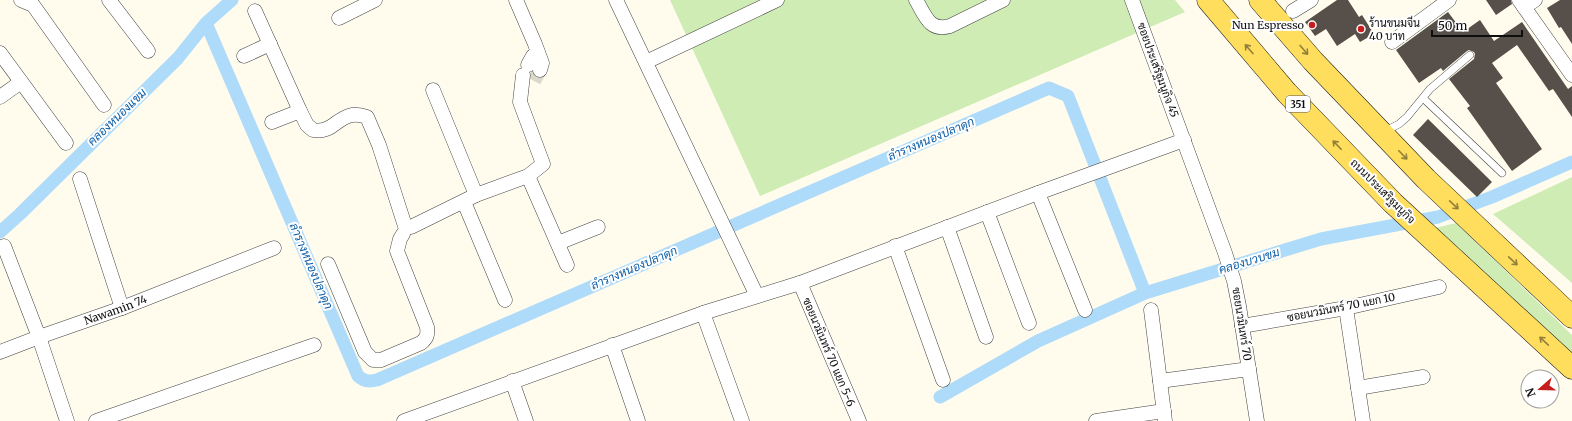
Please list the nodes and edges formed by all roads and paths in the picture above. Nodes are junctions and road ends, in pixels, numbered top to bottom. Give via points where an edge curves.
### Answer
1 (21, 0) edge
2 (109, 0) edge
3 (375, 0) edge
4 (516, 0) edge
5 (616, 0) edge
6 (777, 0) edge
7 (916, 0) edge
8 (1003, 0) edge
9 (1132, 0) edge
10 (1208, 0) edge
11 (1260, 0) edge
12 (1311, 0) edge
13 (1449, 0) edge
14 (1526, 2) edge
15 (255, 11) dead end
16 (1293, 11) dead end
17 (339, 18) dead end
18 (1392, 42) dead end
19 (270, 44) junction
20 (148, 50) dead end
21 (0, 53) edge
22 (1470, 55) dead end
23 (244, 56) dead end
24 (646, 62) junction
25 (1572, 75) edge
26 (21, 82) junction
27 (433, 90) dead end
28 (0, 96) edge
29 (1423, 98) junction
30 (104, 105) dead end
31 (300, 111) junction
32 (272, 122) dead end
33 (1381, 133) junction
34 (1184, 140) junction
35 (66, 142) dead end
36 (1502, 173) dead end
37 (528, 176) junction
38 (80, 179) dead end
39 (1038, 193) junction
40 (470, 199) junction
41 (987, 212) junction
42 (598, 227) dead end
43 (947, 227) junction
44 (406, 229) junction
45 (558, 243) junction
46 (4, 246) dead end
47 (895, 246) junction
48 (274, 248) dead end
49 (328, 264) dead end
50 (567, 265) dead end
51 (800, 283) junction
52 (1439, 287) dead end
53 (757, 296) junction
54 (505, 300) dead end
55 (122, 308) junction
56 (1346, 308) junction
57 (1085, 310) dead end
58 (1151, 310) dead end
59 (703, 313) junction
60 (1572, 316) edge
61 (1029, 323) dead end
62 (1242, 326) junction
63 (39, 337) junction
64 (986, 337) dead end
65 (314, 345) dead end
66 (612, 345) junction
67 (0, 352) edge
68 (1572, 368) edge
69 (1249, 369) junction
70 (1423, 377) dead end
71 (942, 380) dead end
72 (512, 381) junction
73 (1160, 381) junction
74 (1358, 388) junction
75 (1164, 416) edge
76 (67, 421) edge
77 (96, 421) edge
78 (404, 421) edge
79 (526, 421) edge
80 (638, 421) edge
81 (742, 421) edge
82 (859, 421) edge
83 (1096, 421) edge
84 (1257, 421) edge
85 (1363, 421) edge

1 - 30 street via 33,6
2 - 20 street
3 - 17 street
4 - 37 street via 538,53 533,56 520,102 543,164
5 - 24 street
6 - 24 street
7 - 8 street via 928,22 942,28
9 - 34 street, ซอยประเสริฐมนูกิจ 45
68 -> 10 main road, ถนนประเสริฐมนูกิจ / 351 via 1393,203 1287,93
11 -> 33 main road
12 - 16 street
13 - 18 street
14 - 25 street
15 - 19 street
19 - 23 street
19 - 31 street
21 - 26 street
22 - 29 lane
24 - 53 street
26 - 28 street
26 - 35 street
27 - 40 street
29 - 33 lane via 1399,124
29 - 36 lane
31 - 32 street
31 - 44 street via 307,125 320,132 346,116 367,117
33 -> 60 main road via 1426,179
34 - 39 street
34 - 62 street, ซอยนวมินทร์ 70 via 1234,281
37 - 40 street
37 - 45 street
38 - 55 street
39 - 41 street
39 - 57 street
40 - 44 street
40 - 54 street
41 - 43 street
41 - 61 street
42 - 45 street
43 - 47 street
43 - 64 street
44 - 49 street via 400,238 397,251 427,327 428,334 421,343 381,360 373,360 365,352
45 - 50 street
46 - 63 street
47 - 51 street
47 - 71 street
48 - 55 street, Nawamin 74
51 - 53 street
51 - 82 street, ซอยนวมินทร์ 70 แยก 5-6
52 - 56 street, ซอยนวมินทร์ 70 แยก 10
53 - 59 street
55 - 63 street, Nawamin 74
56 - 62 street, ซอยนวมินทร์ 70 แยก 10
56 - 74 street
58 - 73 street
59 - 66 street
59 - 81 street
62 - 69 street, ซอยนวมินทร์ 70
63 - 67 street, Nawamin 74
63 - 76 street
65 - 77 street
66 - 72 street
66 - 80 street
69 - 73 street
69 - 84 street, ซอยนวมินทร์ 70
70 - 74 street
72 - 78 street
72 - 79 street
73 - 75 street
74 - 85 street
75 - 83 street

